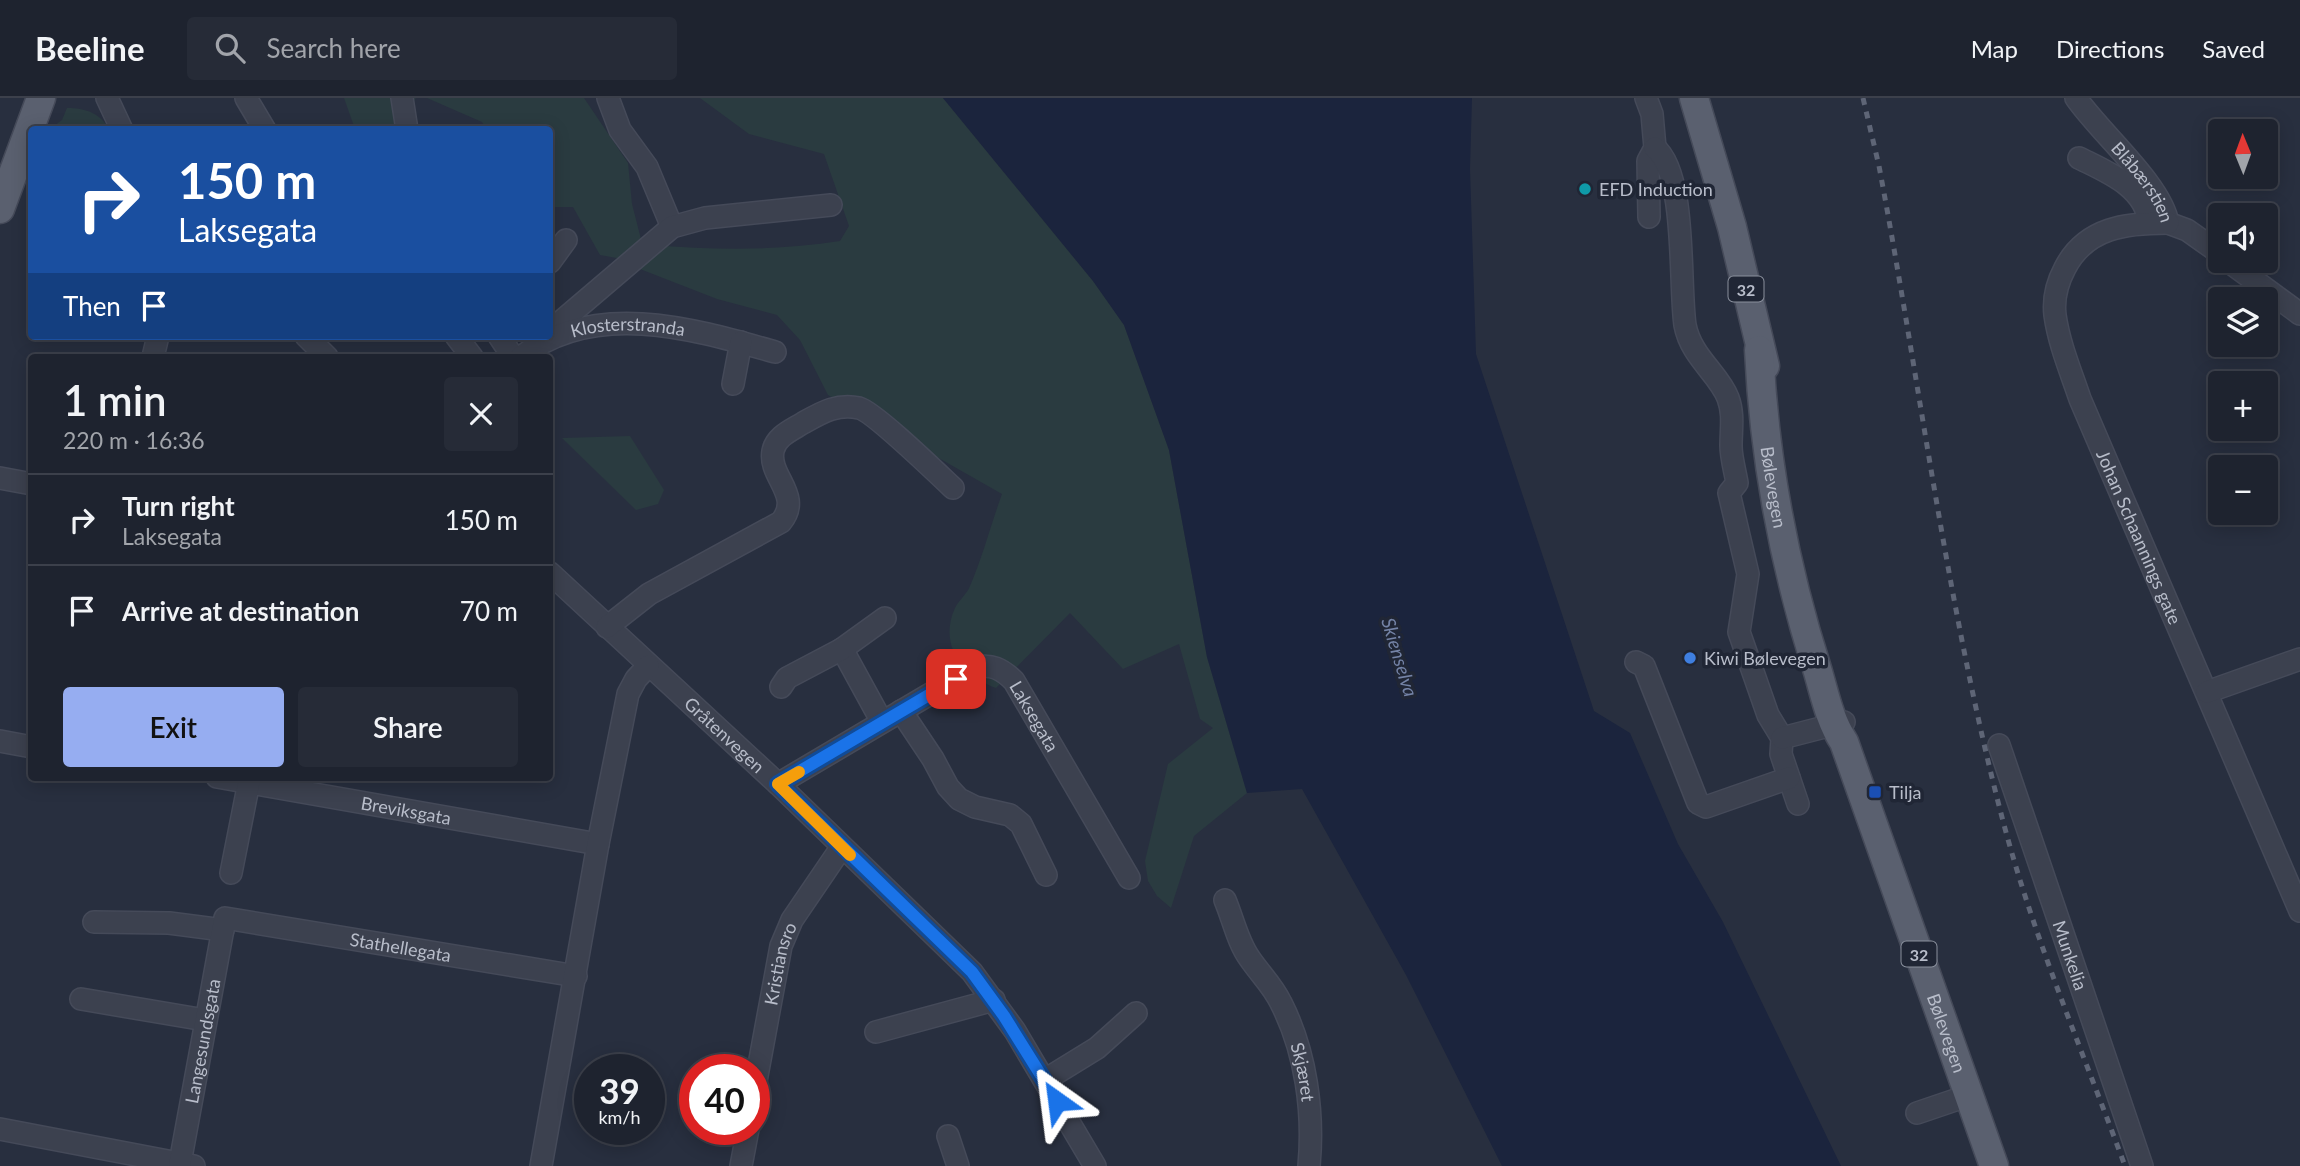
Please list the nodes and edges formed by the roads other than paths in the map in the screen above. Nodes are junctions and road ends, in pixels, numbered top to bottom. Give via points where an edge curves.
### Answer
1 (21, 98) edge
2 (41, 98) edge
3 (107, 98) edge
4 (246, 98) edge
5 (402, 98) edge
6 (608, 98) edge
7 (1646, 98) edge
8 (1694, 98) edge
9 (1710, 98) edge
10 (2076, 98) edge
11 (30, 126) edge
12 (120, 126) edge
13 (263, 126) edge
14 (406, 126) edge
15 (28, 133) edge
16 (1655, 148) junction
17 (2079, 158) dead end
18 (831, 205) dead end
19 (0, 207) edge
20 (1648, 217) dead end
21 (2159, 223) junction
22 (672, 227) junction
23 (1732, 227) junction
24 (566, 240) dead end
25 (2208, 245) edge
26 (553, 258) edge
27 (2244, 273) edge
28 (2300, 314) edge
29 (553, 329) edge
30 (553, 337) edge
31 (310, 340) edge
32 (459, 340) edge
33 (741, 342) junction
34 (775, 352) dead end
35 (324, 354) edge
36 (470, 354) edge
37 (733, 384) dead end
38 (0, 478) edge
39 (28, 483) edge
40 (953, 488) dead end
41 (553, 576) edge
42 (885, 618) dead end
43 (607, 627) junction
44 (842, 649) junction
45 (2300, 659) edge
46 (1636, 662) dead end
47 (648, 666) junction
48 (781, 687) dead end
49 (2207, 692) junction
50 (892, 717) junction
51 (1836, 729) junction
52 (1782, 738) junction
53 (0, 741) edge
54 (1999, 745) dead end
55 (28, 746) edge
56 (1789, 778) junction
57 (249, 781) edge
58 (254, 781) edge
59 (778, 784) junction
60 (1798, 804) dead end
61 (598, 844) junction
62 (842, 848) junction
63 (231, 873) dead end
64 (1046, 875) dead end
65 (1129, 878) dead end
66 (1225, 900) dead end
67 (2300, 911) edge
68 (94, 922) dead end
69 (224, 924) junction
70 (576, 976) junction
71 (81, 999) dead end
72 (994, 1000) junction
73 (1136, 1013) dead end
74 (205, 1020) junction
75 (876, 1032) dead end
76 (761, 1054) edge
77 (1045, 1080) junction
78 (1970, 1095) junction
79 (1917, 1113) dead end
80 (0, 1129) edge
81 (948, 1136) dead end
82 (745, 1145) edge
83 (187, 1165) edge
84 (541, 1166) edge
85 (741, 1166) edge
86 (958, 1166) edge
87 (1095, 1166) edge
88 (1309, 1166) edge
89 (1994, 1166) edge
90 (2141, 1166) edge

1 - 19 main road via 4,166
2 - 11 main road
3 - 12 street
4 - 13 street
5 - 14 street
6 - 22 street via 620,130 647,167
7 - 16 street
8 - 23 main road, Bølevegen / 32
9 - 23 main road, Bølevegen / 32
10 - 21 street, Blåbærstien via 2161,200
15 - 19 main road
16 - 20 street via 1648,161
16 - 52 street via 1667,166 1681,226 1685,327 1702,364 1727,396 1731,412 1737,483 1729,493 1748,574 1739,632 1768,715
17 - 21 street via 2126,184
18 - 22 street via 705,218
21 - 25 street, Blåbærstien via 2187,230
21 - 49 street, Johan Schaannings gate via 2118,226 2081,245 2059,279 2055,313 2080,399
22 - 29 street
23 - 51 main road, Bølevegen / 32 via 1770,381
24 - 26 street
27 - 28 street
30 - 33 street, Klosterstranda via 622,323 679,326
31 - 35 street
32 - 36 street
33 - 34 street, Klosterstranda
33 - 37 street
38 - 39 street
40 - 43 street via 863,409 825,411 782,436 773,451 788,495 788,510 781,522 649,594
41 - 43 street, Gråtenvegen
42 - 44 street
43 - 47 street, Gråtenvegen
44 - 48 street via 810,663
44 - 50 street
45 - 49 street
46 - 56 street via 1644,666 1698,803 1706,807
47 - 59 street, Gråtenvegen
47 - 61 street via 628,694
49 - 67 street, Johan Schaannings gate
50 - 59 street, Laksegata
50 - 64 street via 933,759 959,799 1010,815 1021,824
50 - 65 street, Laksegata via 974,668 985,665 1006,672
51 - 52 street
51 - 78 main road, Bølevegen / 32
52 - 56 street via 1781,754
53 - 55 street
54 - 90 street, Munkelia
56 - 60 street
57 - 63 street
58 - 61 street, Breviksgata
59 - 62 street, Gråtenvegen
61 - 70 street
62 - 72 street, Gråtenvegen via 945,943
62 - 76 street, Kristiansro via 792,920 781,946
66 - 88 street, Skjæret via 1249,958 1283,1006 1308,1091
68 - 69 street, Stathellegata
69 - 70 street, Stathellegata
69 - 74 street, Langesundsgata
70 - 84 street
71 - 74 street
72 - 75 street
72 - 77 street, Gråtenvegen
73 - 77 street via 1089,1054
74 - 83 street, Langesundsgata
77 - 87 street, Gråtenvegen
78 - 79 street
78 - 89 main road, Bølevegen / 32
80 - 83 street
81 - 86 street
82 - 85 street

